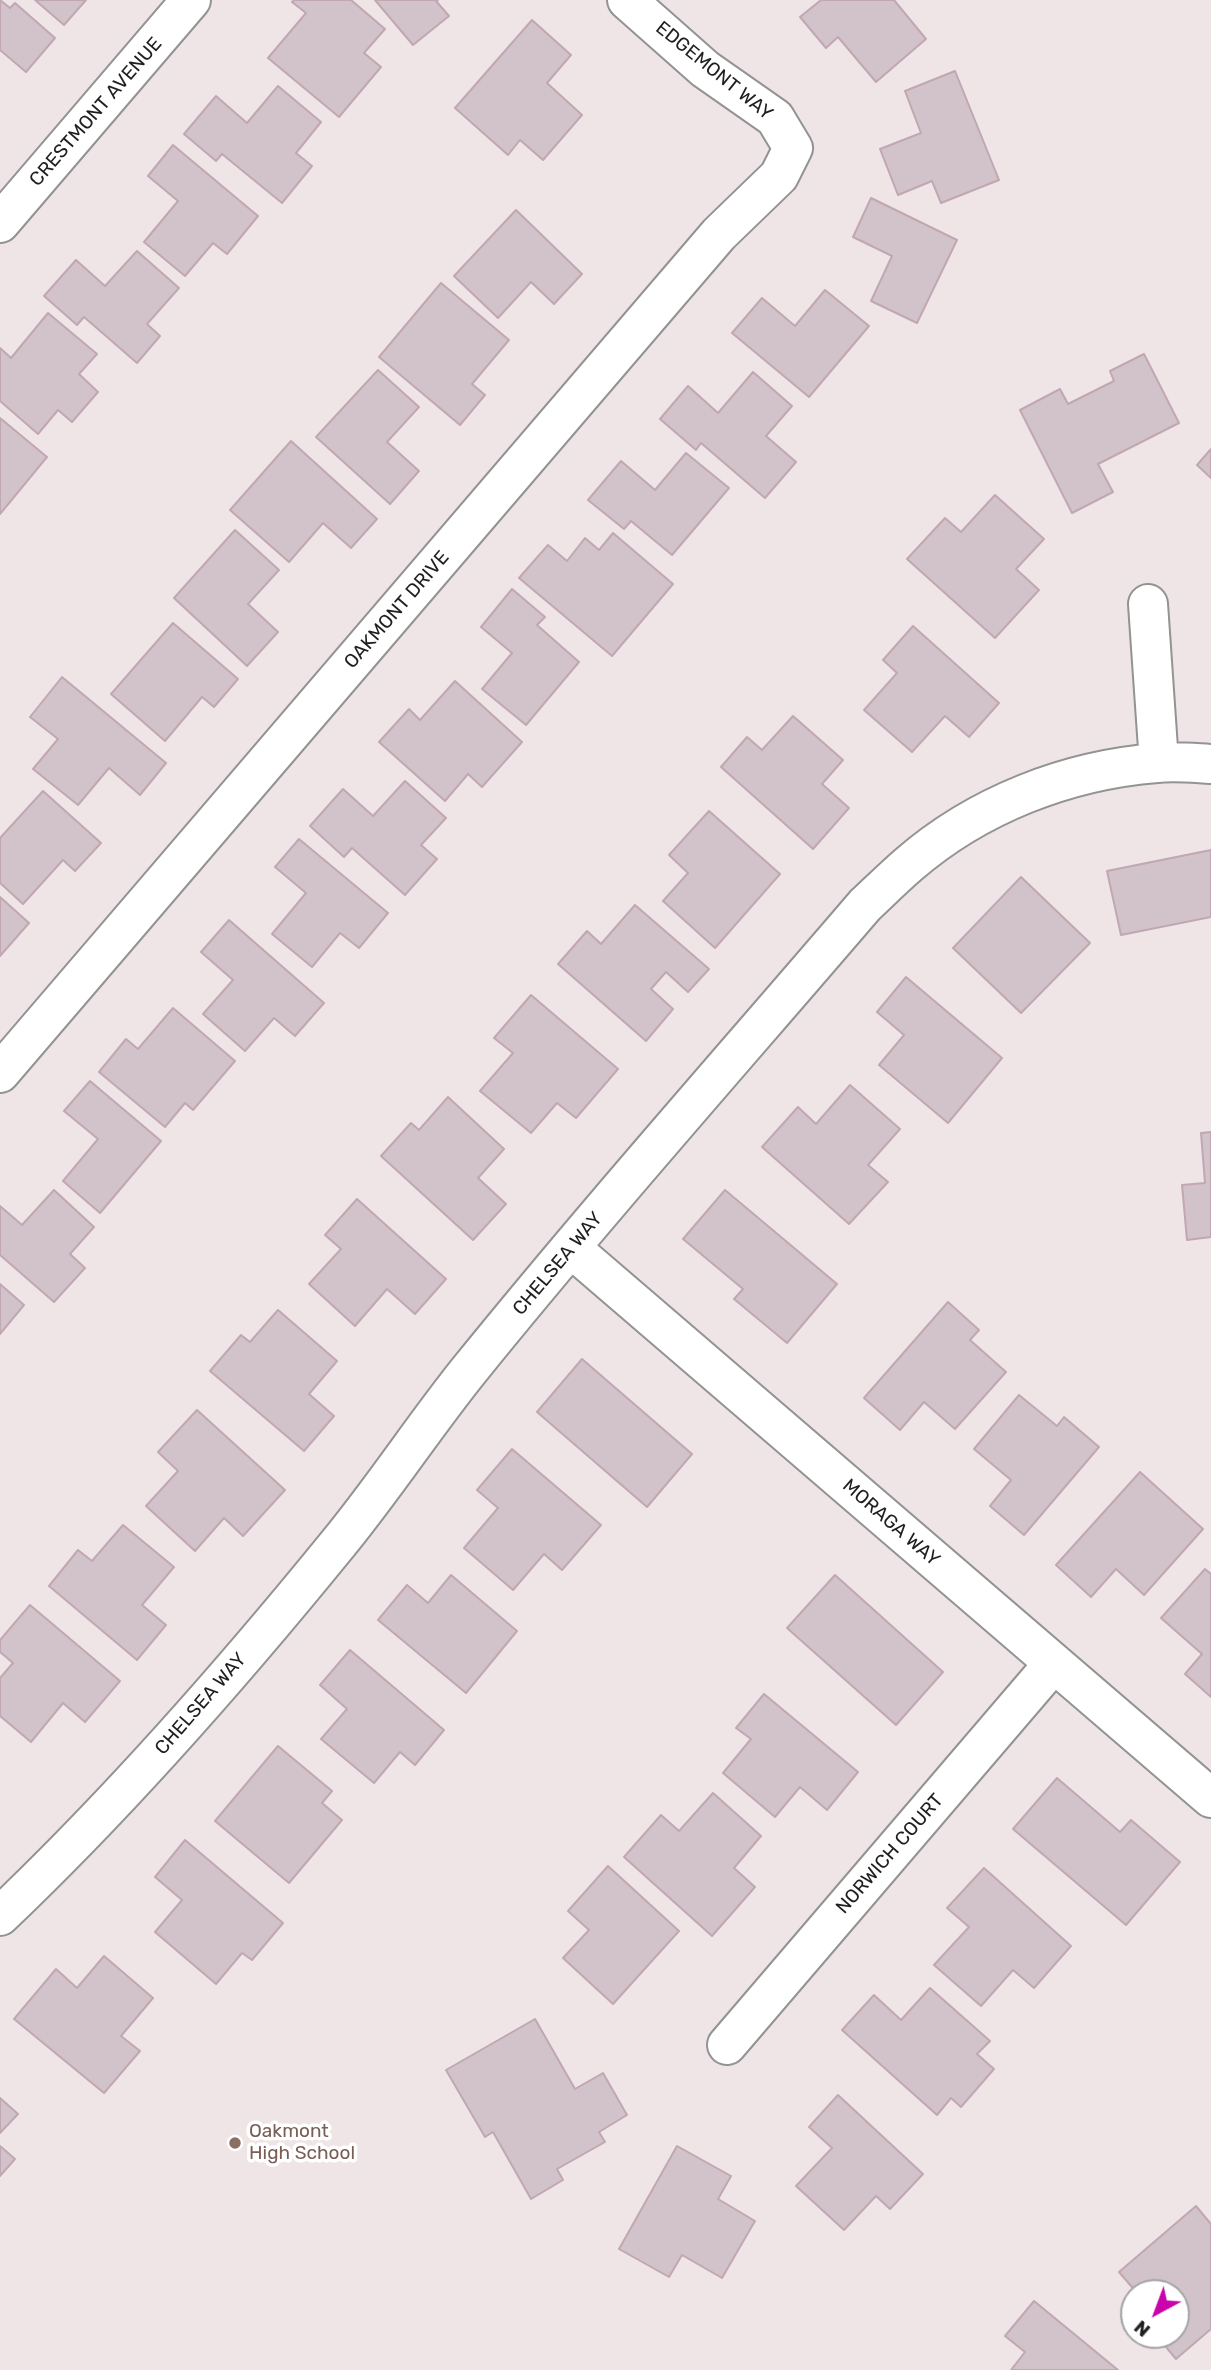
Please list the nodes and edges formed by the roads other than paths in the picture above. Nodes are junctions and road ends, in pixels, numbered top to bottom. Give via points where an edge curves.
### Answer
1 (191, 0) edge
2 (627, 0) edge
3 (793, 148) joint
4 (0, 223) edge
5 (1148, 604) dead end
6 (1159, 763) junction
7 (1211, 764) edge
8 (0, 1073) edge
9 (571, 1248) junction
10 (1054, 1663) junction
11 (1211, 1798) edge
12 (0, 1916) edge
13 (727, 2045) dead end

1 - 4 street, CRESTMONT AVENUE
2 - 3 street, EDGEMONT WAY via 705,69 775,118
3 - 8 street, OAKMONT DRIVE via 779,176 719,234
5 - 6 street
6 - 7 street, CHELSEA WAY
6 - 9 street, CHELSEA WAY via 1091,772 1010,799 909,863 865,905
9 - 10 street, MORAGA WAY
9 - 12 street, CHELSEA WAY via 441,1405 390,1477 279,1614 116,1800
10 - 11 street, MORAGA WAY
10 - 13 street, NORWICH COURT

